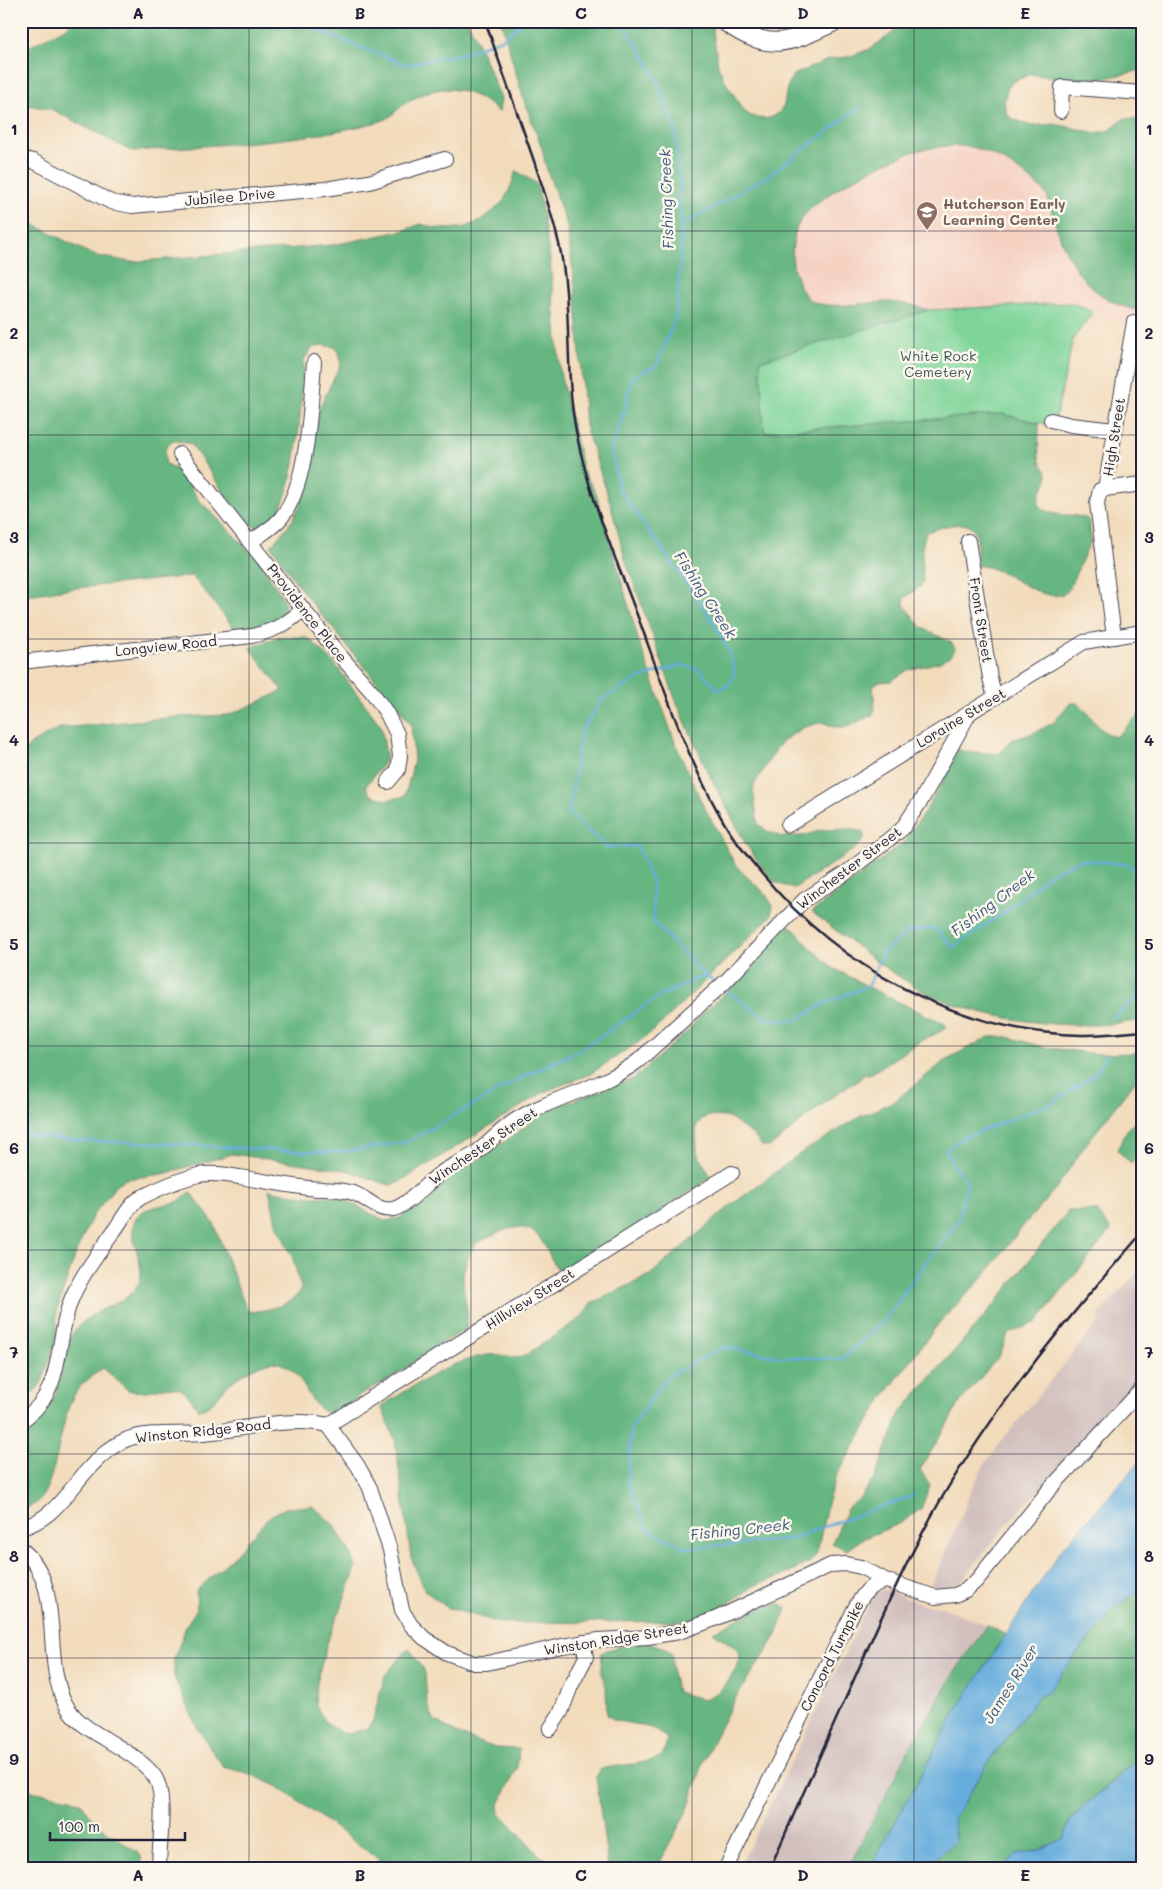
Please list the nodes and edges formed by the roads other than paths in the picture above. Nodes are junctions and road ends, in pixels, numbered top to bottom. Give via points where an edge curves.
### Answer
1 (724, 21) edge
2 (836, 21) edge
3 (1142, 93) edge
4 (1061, 110) dead end
5 (21, 159) edge
6 (445, 159) dead end
7 (1138, 323) edge
8 (314, 362) dead end
9 (1052, 420) dead end
10 (1114, 430) junction
11 (180, 454) dead end
12 (1142, 484) edge
13 (1105, 489) junction
14 (968, 541) dead end
15 (251, 542) junction
16 (303, 609) junction
17 (1142, 632) edge
18 (1114, 637) junction
19 (21, 662) edge
20 (995, 698) junction
21 (969, 714) junction
22 (388, 782) dead end
23 (788, 825) dead end
24 (732, 1173) dead end
25 (1142, 1389) edge
26 (21, 1421) edge
27 (328, 1425) junction
28 (21, 1528) edge
29 (21, 1549) edge
30 (887, 1581) junction
31 (583, 1642) junction
32 (550, 1729) dead end
33 (158, 1868) edge
34 (726, 1868) edge

1 - 2 main road via 752,38 774,43 797,38
3 - 4 street via 1062,87
5 - 6 street, Jubilee Drive via 34,161 111,202 132,206 326,189 369,182
7 - 10 street, High Street
8 - 15 street via 307,440 293,497 274,526
9 - 10 street
10 - 13 street, High Street
11 - 15 street, Providence Place
12 - 13 street
13 - 18 street, High Street via 1100,490 1097,503
14 - 20 street, Front Street
15 - 16 street, Providence Place
16 - 19 street, Longview Road via 276,630 252,636
16 - 22 street, Providence Place via 372,692 391,720 400,756 398,770
17 - 18 street, Loraine Street
18 - 20 street, Loraine Street via 1084,642
20 - 21 street, Loraine Street
21 - 23 street, Loraine Street
21 - 26 street, Winchester Street via 902,829 846,873 804,900 721,986 638,1061 600,1084 533,1110 474,1154 439,1174 403,1206 383,1209 352,1192 219,1174 199,1175 139,1198 80,1281 70,1301 56,1372 47,1394
24 - 27 street, Hillview Street
25 - 30 street via 1049,1490 966,1590 955,1596 935,1597
27 - 28 street, Winston Ridge Road via 313,1421 203,1433 152,1434 127,1439 90,1466 47,1516
27 - 31 street, Winston Ridge Street via 370,1488 390,1550 402,1610 424,1638 447,1654 474,1663
29 - 33 street via 44,1578 54,1666 64,1702 80,1722 134,1758 156,1779 162,1819
30 - 31 street, Winston Ridge Street via 861,1567 831,1565 715,1619 679,1632
30 - 34 street, Concord Turnpike via 870,1587 855,1608
31 - 32 street via 586,1657

